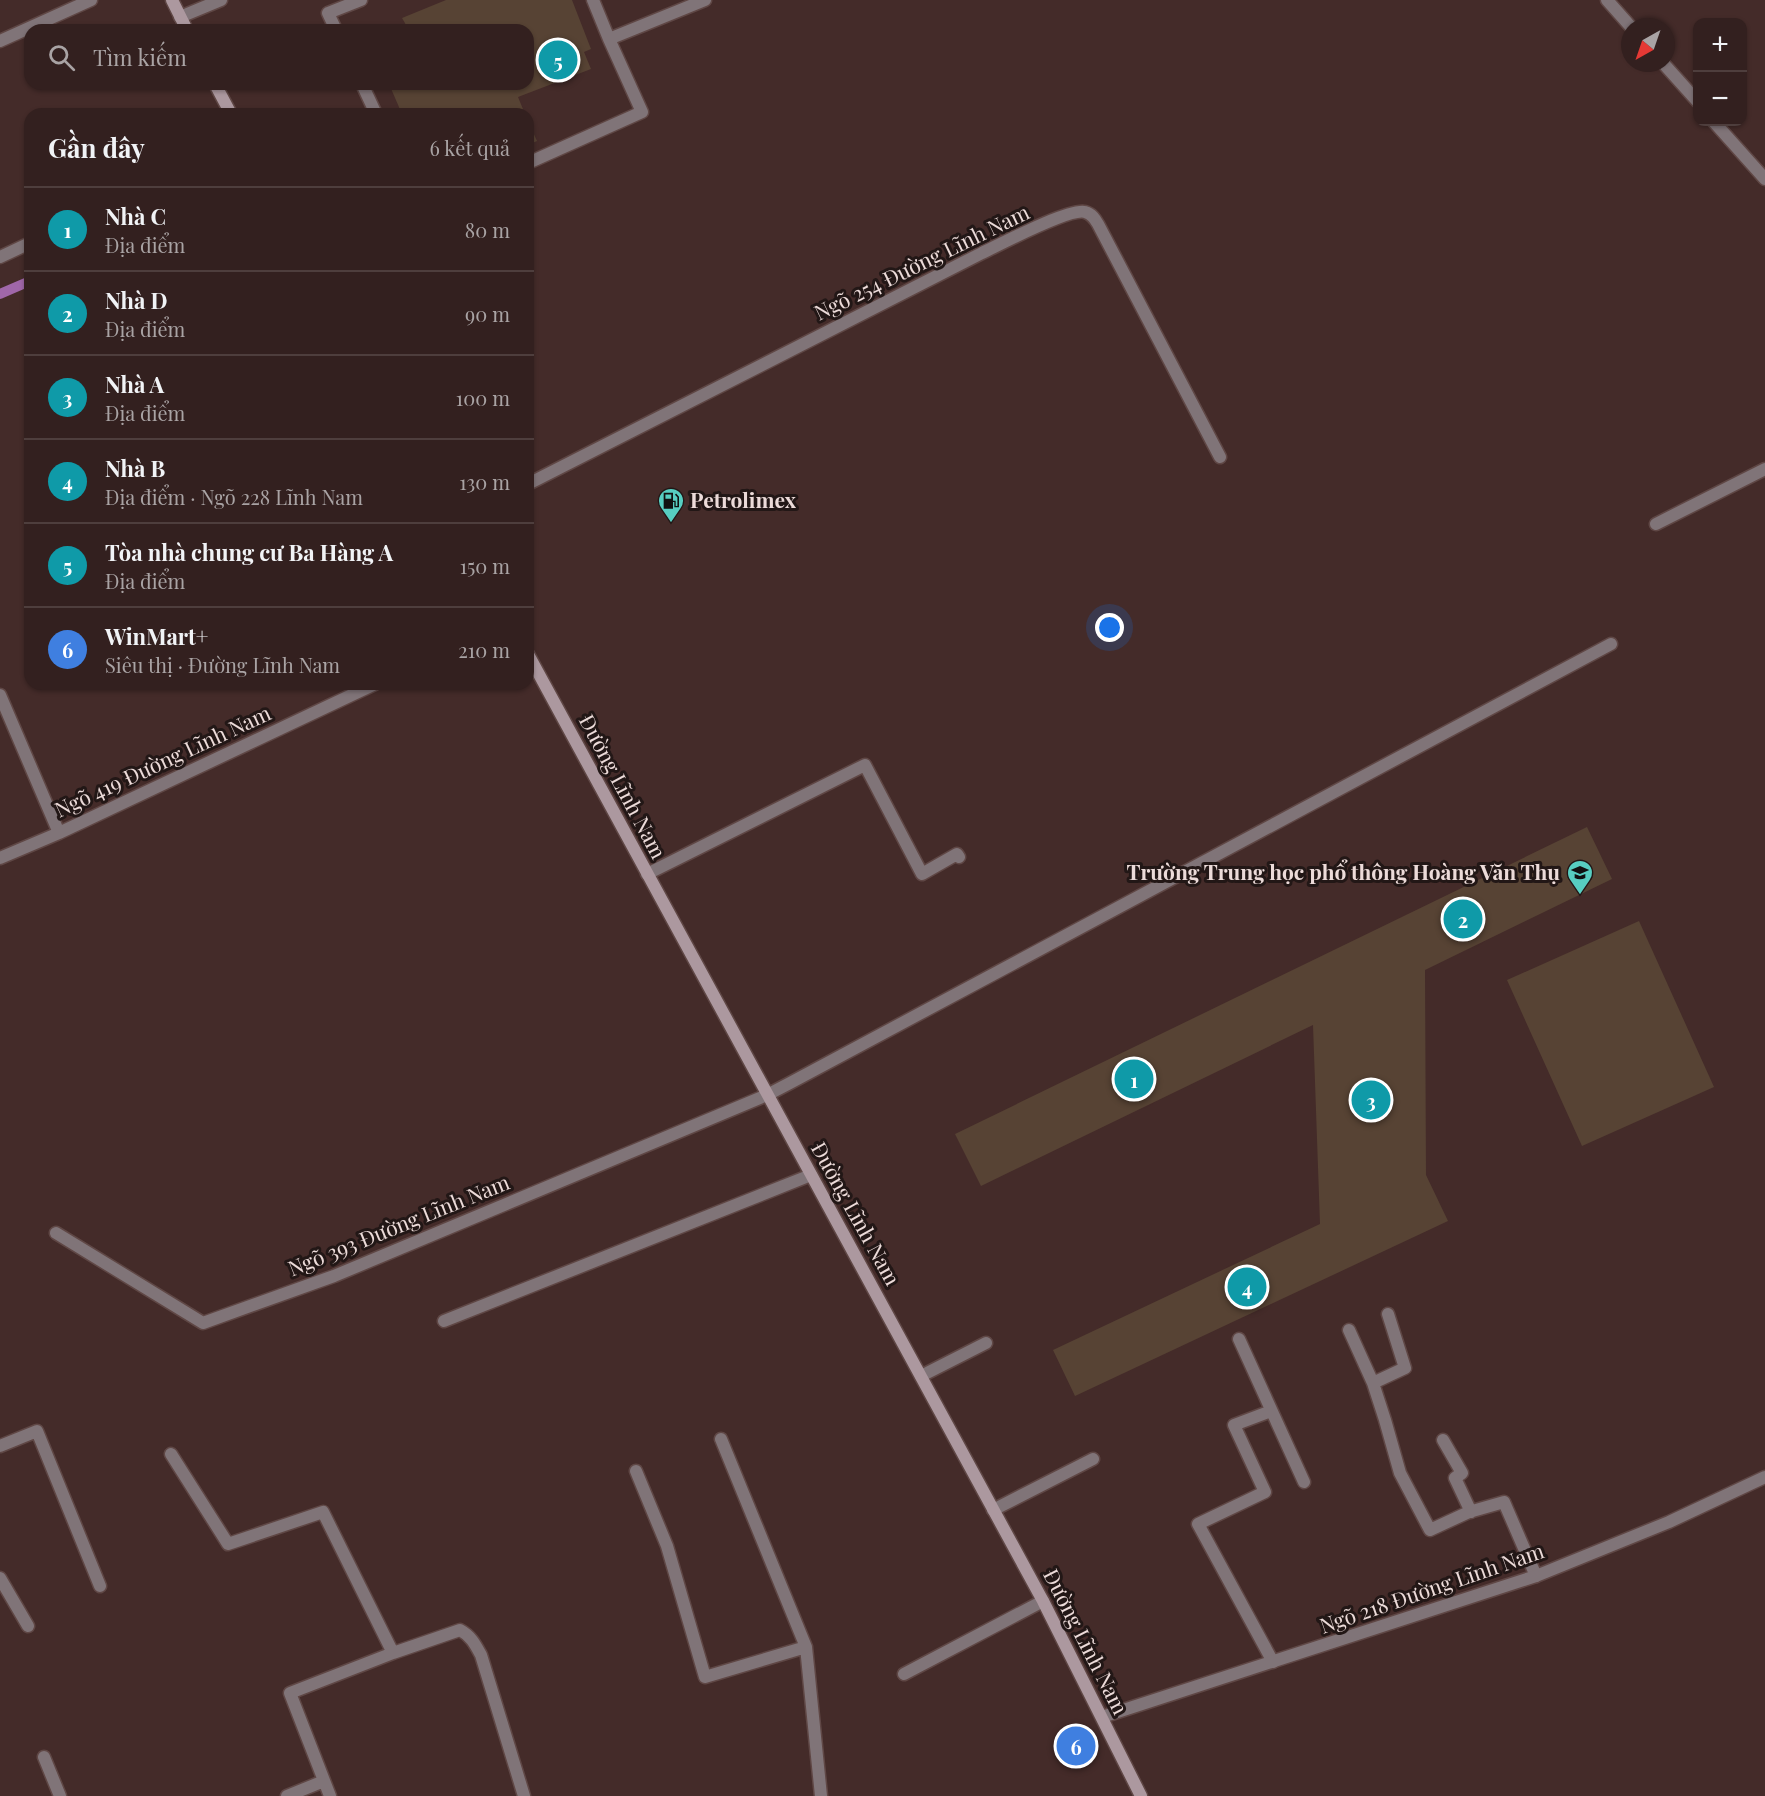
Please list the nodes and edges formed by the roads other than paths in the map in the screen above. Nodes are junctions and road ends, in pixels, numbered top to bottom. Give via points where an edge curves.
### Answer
1 (91, 0) edge
2 (172, 0) edge
3 (221, 0) edge
4 (361, 0) edge
5 (593, 0) edge
6 (705, 0) edge
7 (1607, 0) edge
8 (180, 17) junction
9 (1623, 18) edge
10 (38, 24) edge
11 (184, 24) edge
12 (333, 24) edge
13 (24, 30) edge
14 (609, 39) junction
15 (0, 41) edge
16 (1671, 72) edge
17 (218, 90) edge
18 (365, 90) edge
19 (1693, 96) edge
20 (228, 108) edge
21 (373, 108) edge
22 (1718, 126) edge
23 (534, 160) edge
24 (1765, 179) edge
25 (24, 246) edge
26 (0, 256) edge
27 (1220, 457) dead end
28 (1765, 469) edge
29 (534, 481) edge
30 (1656, 524) dead end
31 (1611, 644) dead end
32 (534, 665) edge
33 (362, 690) edge
34 (0, 696) edge
35 (59, 834) junction
36 (958, 857) dead end
37 (0, 858) edge
38 (647, 874) junction
39 (767, 1095) junction
40 (811, 1175) junction
41 (56, 1233) dead end
42 (1388, 1314) dead end
43 (444, 1321) dead end
44 (1349, 1330) dead end
45 (1239, 1339) dead end
46 (986, 1343) dead end
47 (921, 1376) junction
48 (1373, 1383) junction
49 (1271, 1411) junction
50 (721, 1439) dead end
51 (1443, 1440) dead end
52 (0, 1446) edge
53 (171, 1454) dead end
54 (1093, 1459) dead end
55 (636, 1471) dead end
56 (1765, 1477) edge
57 (1304, 1482) dead end
58 (993, 1510) junction
59 (1471, 1512) junction
60 (1536, 1576) junction
61 (0, 1578) edge
62 (100, 1586) dead end
63 (1043, 1601) junction
64 (27, 1626) dead end
65 (806, 1647) junction
66 (393, 1653) junction
67 (1273, 1662) junction
68 (903, 1674) dead end
69 (1102, 1717) junction
70 (44, 1757) dead end
71 (324, 1781) junction
72 (60, 1796) edge
73 (287, 1796) edge
74 (330, 1796) edge
75 (524, 1796) edge
76 (821, 1796) edge
77 (1139, 1796) edge

1 - 10 street
2 - 8 main road
3 - 8 street
4 - 12 street via 328,13
5 - 14 street
6 - 14 street
7 - 9 street
8 - 11 main road
13 - 15 street
14 - 23 street via 642,112
16 - 19 street
17 - 20 main road
18 - 21 street
22 - 24 street
25 - 26 street
27 - 29 street, Ngõ 254 Đường Lĩnh Nam via 1098,224 1092,215 1074,212 982,253
28 - 30 street
31 - 39 street
32 - 38 main road, Đường Lĩnh Nam
33 - 35 street, Ngõ 419 Đường Lĩnh Nam
34 - 35 street
35 - 37 street, Ngõ 419 Đường Lĩnh Nam
36 - 38 street via 957,854 922,874 865,765
38 - 39 main road, Đường Lĩnh Nam
39 - 40 main road, Đường Lĩnh Nam
39 - 41 street, Ngõ 393 Đường Lĩnh Nam via 334,1276 203,1323
40 - 43 street
40 - 47 main road, Đường Lĩnh Nam
42 - 48 street via 1406,1368
44 - 48 street
45 - 49 street
46 - 47 street
47 - 58 main road, Đường Lĩnh Nam
48 - 59 street via 1400,1473 1430,1530
49 - 57 street
49 - 67 street via 1234,1425 1265,1492 1198,1524
50 - 65 street
51 - 59 street via 1462,1473 1455,1478
52 - 62 street via 37,1431
53 - 66 street via 228,1544 322,1512
54 - 58 street
55 - 65 street via 667,1546 705,1677
56 - 60 street, Ngõ 218 Đường Lĩnh Nam via 1669,1522
58 - 63 main road, Đường Lĩnh Nam
59 - 60 street via 1504,1502
60 - 67 street, Ngõ 218 Đường Lĩnh Nam
61 - 64 street
63 - 68 street
63 - 69 main road, Đường Lĩnh Nam
65 - 76 street
66 - 71 street via 290,1693
66 - 75 street via 460,1630 474,1641
67 - 69 street, Ngõ 218 Đường Lĩnh Nam
69 - 77 main road, Đường Lĩnh Nam
70 - 72 street
71 - 73 street
71 - 74 street

